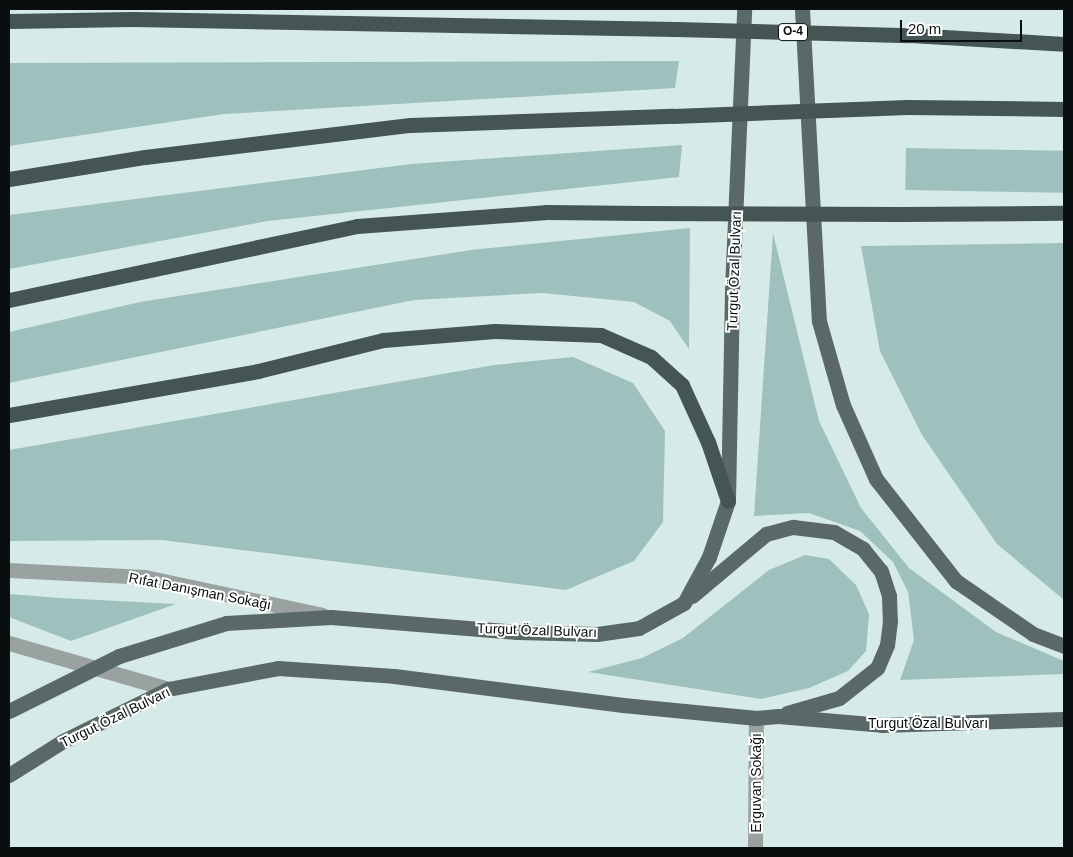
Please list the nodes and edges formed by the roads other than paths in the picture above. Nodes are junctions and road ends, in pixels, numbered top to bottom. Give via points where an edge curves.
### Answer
1 (744, 9) edge
2 (802, 9) edge
3 (9, 20) edge
4 (1064, 44) edge
5 (1064, 109) edge
6 (9, 179) edge
7 (1064, 213) edge
8 (9, 300) edge
9 (9, 415) edge
10 (728, 501) junction
11 (9, 570) edge
12 (684, 603) junction
13 (331, 617) junction
14 (9, 644) edge
15 (1064, 646) edge
16 (96, 668) junction
17 (168, 689) junction
18 (9, 711) edge
19 (778, 716) junction
20 (756, 718) junction
21 (1064, 719) edge
22 (9, 776) edge
23 (755, 848) edge

1 - 10 main road, Turgut Özal Bulvarı via 732,289
2 - 15 main road via 819,321 842,406 876,479 956,581 1033,634
3 - 4 highway, O-4, bridge via 143,19 676,29 910,35
5 - 6 highway, bridge via 908,107 410,125 145,157
7 - 8 highway, bridge via 548,212 357,226
9 - 10 highway via 258,371 383,340 495,331 601,335 651,356 682,385 708,442
10 - 12 main road, Turgut Özal Bulvarı via 709,557
11 - 13 street, Rıfat Danışman Sokağı via 145,577
12 - 13 main road, Turgut Özal Bulvarı via 639,628 597,634 517,632
12 - 19 main road via 766,534 793,526 834,532 863,549 881,571 890,596 887,645 877,668 839,698
13 - 16 main road, Turgut Özal Bulvarı via 226,623 119,656
14 - 16 street
16 - 17 street
16 - 18 main road, Turgut Özal Bulvarı
17 - 20 main road, Turgut Özal Bulvarı via 278,668 394,676
17 - 22 main road, Turgut Özal Bulvarı via 63,741
19 - 20 main road, Turgut Özal Bulvarı
19 - 21 main road, Turgut Özal Bulvarı via 882,725
20 - 23 street, Erguvan Sokağı

